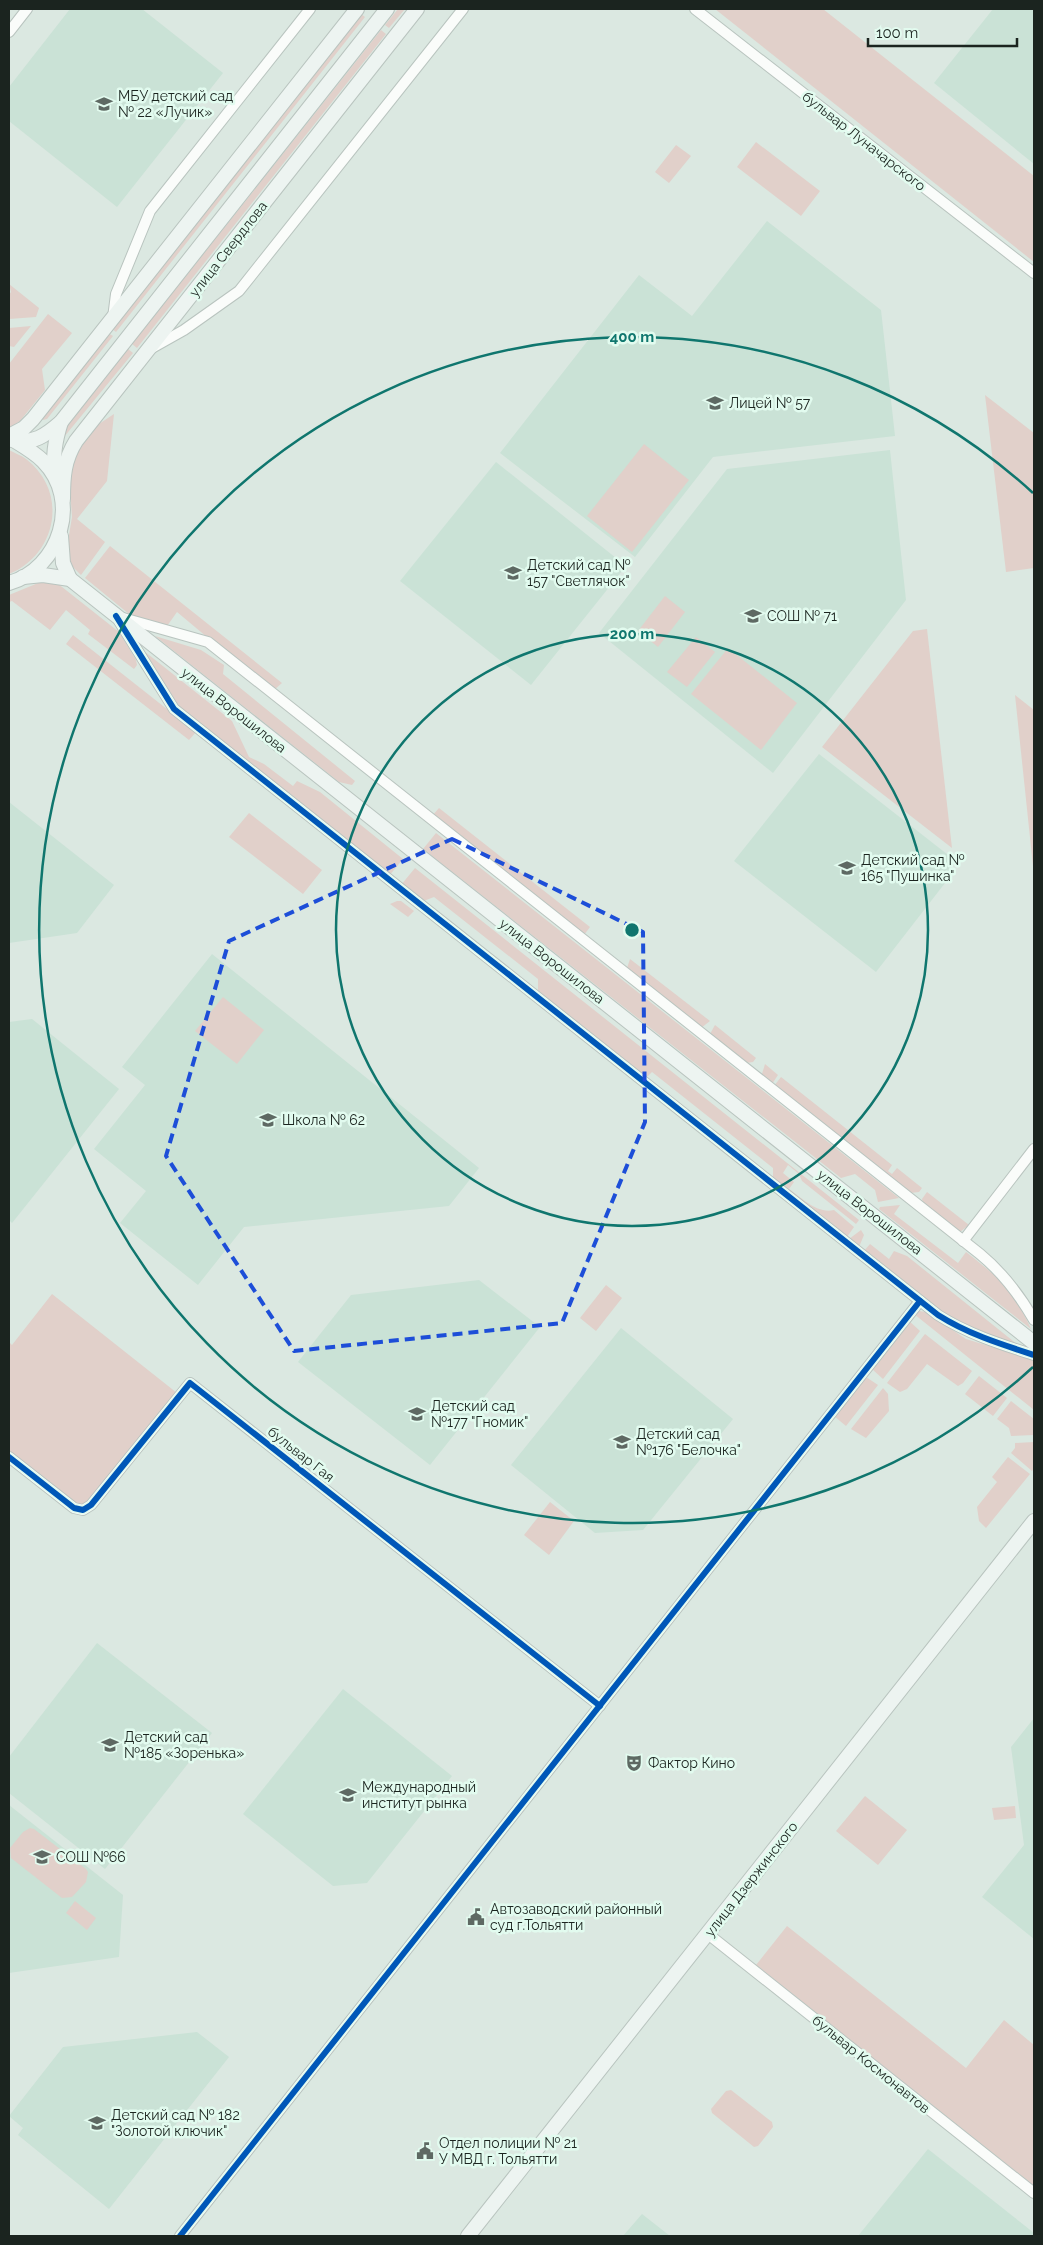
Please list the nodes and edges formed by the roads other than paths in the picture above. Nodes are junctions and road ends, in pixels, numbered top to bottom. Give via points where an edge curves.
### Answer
1 (27, 9) edge
2 (310, 9) edge
3 (357, 9) edge
4 (387, 9) edge
5 (417, 9) edge
6 (463, 9) edge
7 (695, 9) edge
8 (9, 32) edge
9 (1034, 273) edge
10 (113, 318) junction
11 (149, 350) junction
12 (61, 422) junction
13 (10, 438) edge
14 (56, 480) junction
15 (63, 499) junction
16 (62, 526) junction
17 (23, 578) junction
18 (70, 579) junction
19 (9, 583) edge
20 (116, 616) junction
21 (1034, 1149) edge
22 (963, 1241) junction
23 (920, 1301) junction
24 (1034, 1320) edge
25 (1034, 1343) edge
26 (1034, 1355) edge
27 (9, 1457) edge
28 (1034, 1521) edge
29 (600, 1706) junction
30 (708, 1934) junction
31 (1034, 2193) edge
32 (180, 2236) edge
33 (468, 2236) edge

1 - 8 street
2 - 10 street via 150,211 116,294
3 - 10 main road
4 - 12 main road, улица Свердлова
5 - 11 main road, улица Свердлова
6 - 11 street via 240,292
7 - 9 street, бульвар Луначарского
10 - 13 main road via 33,419
11 - 15 main road, улица Свердлова via 68,454
12 - 13 main road, улица Свердлова via 37,439
12 - 14 main road, улица Свердлова via 55,443
13 - 14 main road via 44,462
14 - 15 main road
15 - 16 main road, улица Свердлова
16 - 17 main road via 54,548 45,560
16 - 18 main road, улица Свердлова via 63,563
17 - 18 main road via 42,575
17 - 19 main road
18 - 20 main road, улица Ворошилова
20 - 22 street via 208,642
20 - 23 street via 174,709
20 - 25 main road, улица Ворошилова
21 - 22 street
22 - 24 street via 1001,1271
23 - 26 street via 959,1328
23 - 29 street
27 - 29 street, бульвар Гая via 74,1508 83,1510 91,1506 190,1383
28 - 30 main road, улица Дзержинского
29 - 32 street
30 - 31 street, бульвар Космонавтов
30 - 33 main road, улица Дзержинского

